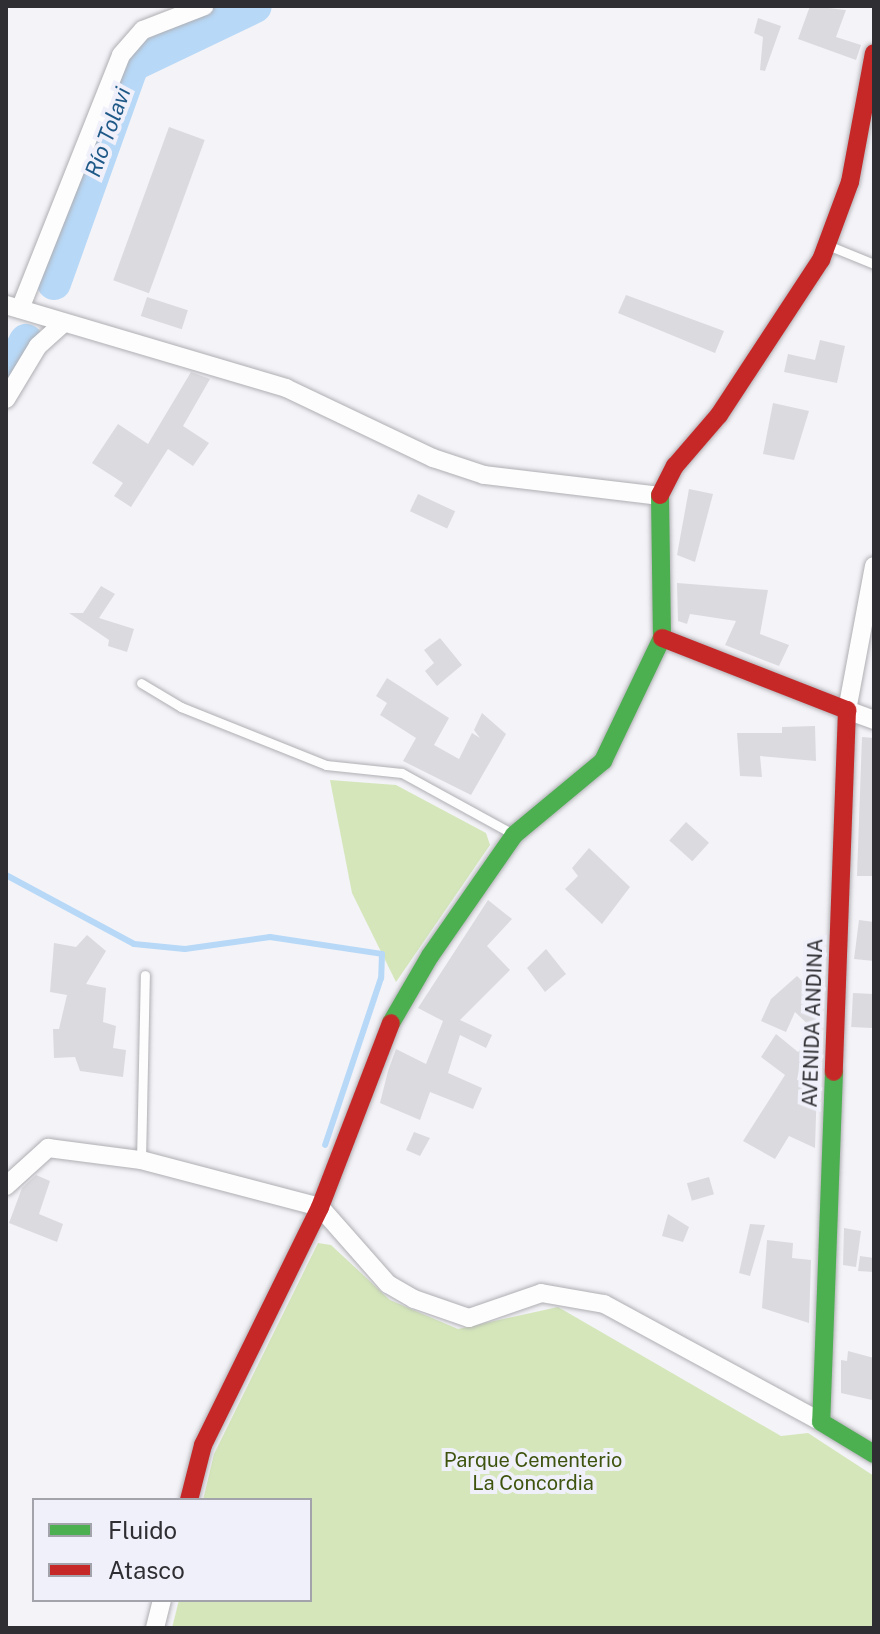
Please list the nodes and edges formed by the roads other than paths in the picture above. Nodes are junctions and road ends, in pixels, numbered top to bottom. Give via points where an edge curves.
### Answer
1 (205, 6) edge
2 (874, 53) edge
3 (827, 244) junction
4 (874, 264) edge
5 (13, 307) edge
6 (61, 325) junction
7 (6, 399) edge
8 (660, 496) junction
9 (874, 566) edge
10 (662, 638) junction
11 (141, 683) dead end
12 (847, 710) junction
13 (874, 720) edge
14 (514, 835) junction
15 (145, 975) dead end
16 (141, 1160) junction
17 (6, 1186) edge
18 (320, 1207) junction
19 (821, 1422) junction
20 (874, 1454) edge
21 (190, 1498) edge
22 (162, 1602) edge
23 (155, 1628) edge

1 - 5 street via 143,30 121,55
2 - 3 street via 850,182
3 - 4 lane
3 - 8 street via 719,415 675,466
5 - 6 street
6 - 7 street via 38,346
6 - 8 street via 152,345 286,388 433,458 484,475
8 - 10 street
9 - 12 street, AVENIDA ANDINA
10 - 12 street
10 - 14 street via 603,761
11 - 14 lane via 181,707 326,765 402,773
12 - 13 street
12 - 19 street, AVENIDA ANDINA
14 - 18 street via 430,956 384,1036
15 - 16 lane
16 - 17 street via 48,1148
16 - 18 street
18 - 19 street via 388,1284 414,1299 469,1318 541,1293 604,1304
18 - 21 street via 203,1445
19 - 20 street
22 - 23 street

